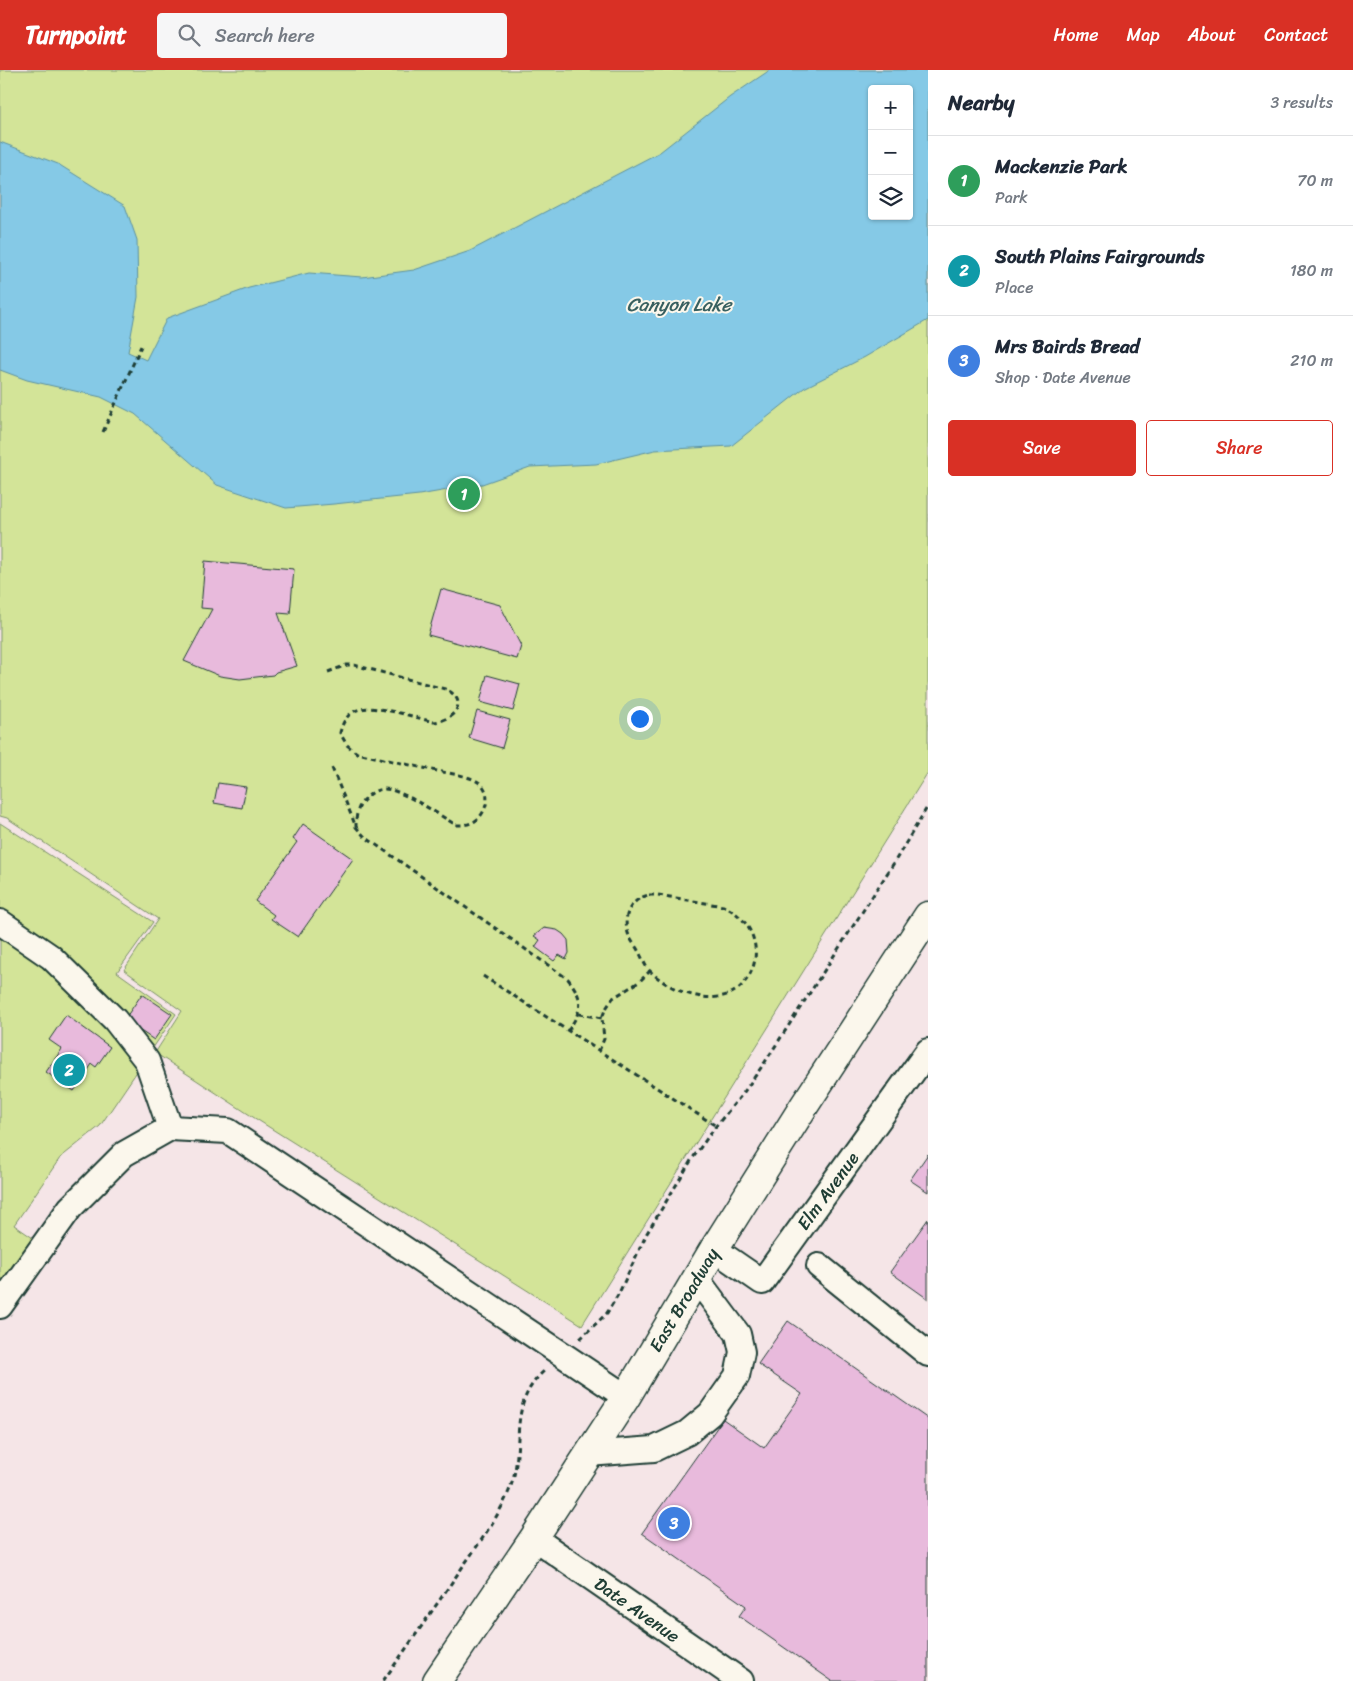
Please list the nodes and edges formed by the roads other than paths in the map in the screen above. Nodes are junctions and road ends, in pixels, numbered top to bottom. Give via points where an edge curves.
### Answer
1 (928, 916) edge
2 (0, 922) edge
3 (928, 1052) edge
4 (170, 1128) junction
5 (714, 1249) junction
6 (819, 1266) dead end
7 (697, 1279) junction
8 (0, 1306) edge
9 (928, 1354) edge
10 (626, 1398) junction
11 (588, 1454) junction
12 (534, 1538) junction
13 (437, 1681) edge
14 (741, 1681) edge

1 - 5 main road, East Broadway
2 - 4 street via 51,957 115,1020 147,1061
3 - 5 street, Elm Avenue via 762,1282
4 - 8 street via 124,1154 70,1208
4 - 10 street via 228,1130
5 - 7 main road, East Broadway
6 - 9 street
7 - 10 main road, East Broadway
7 - 11 street via 738,1334 742,1352 737,1376 710,1414 687,1433 654,1449
10 - 11 main road, East Broadway
11 - 12 main road, East Broadway
12 - 13 main road, East Broadway
12 - 14 street, Date Avenue

